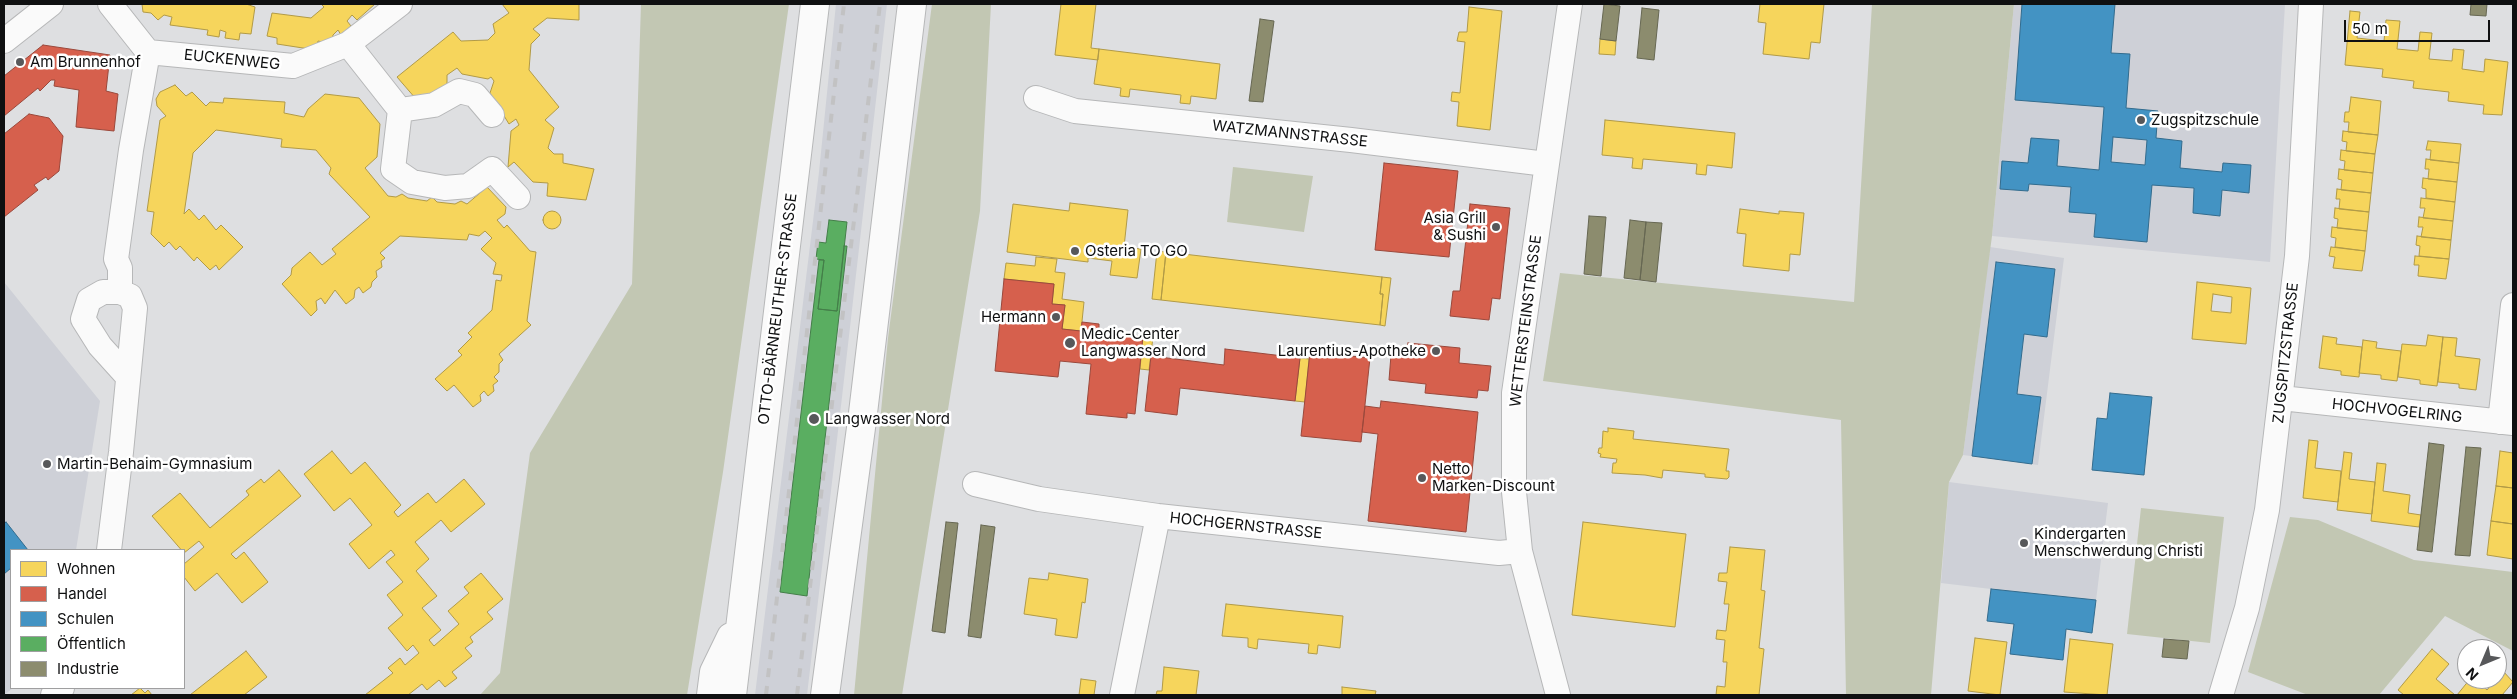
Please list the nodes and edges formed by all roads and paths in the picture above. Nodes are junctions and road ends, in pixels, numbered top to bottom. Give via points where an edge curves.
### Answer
1 (51, 4) edge
2 (110, 4) edge
3 (400, 4) edge
4 (814, 4) edge
5 (912, 4) edge
6 (1570, 4) edge
7 (2311, 4) edge
8 (4, 41) edge
9 (348, 44) junction
10 (148, 52) junction
11 (1036, 98) dead end
12 (400, 110) junction
13 (492, 115) dead end
14 (1546, 164) junction
15 (518, 198) dead end
16 (120, 292) junction
17 (2513, 305) edge
18 (128, 377) junction
19 (2281, 398) junction
20 (2506, 423) edge
21 (975, 484) dead end
22 (1158, 516) junction
23 (109, 549) edge
24 (1520, 551) junction
25 (837, 614) junction
26 (741, 615) junction
27 (710, 695) edge
28 (732, 695) edge
29 (825, 695) edge
30 (843, 695) edge
31 (1122, 695) edge
32 (1558, 695) edge
33 (2221, 695) edge

1 - 8 street
2 - 10 street
3 - 9 street, EUCKENWEG
4 - 26 main road, OTTO-BÄRNREUTHER-STRASSE
5 - 25 main road
6 - 14 street, WETTERSTEINSTRASSE
7 - 19 street, ZUGSPITZSTRASSE via 2297,256
9 - 10 street, EUCKENWEG via 293,66
9 - 12 street
10 - 16 street via 116,260 120,268
11 - 14 street, WATZMANNSTRASSE via 1075,111
12 - 13 street via 434,105 459,91 475,95
12 - 15 street via 393,169 412,182 445,188 468,186 492,169
14 - 24 street, WETTERSTEINSTRASSE via 1514,393 1514,492
16 - 18 street via 130,296 135,308
16 - 18 street via 103,292 89,300 83,318 100,346
17 - 20 street
18 - 23 street
19 - 20 street, HOCHVOGELRING
19 - 33 street, ZUGSPITZSTRASSE via 2266,515 2247,608
21 - 22 street, HOCHGERNSTRASSE via 1039,499
22 - 24 street, HOCHGERNSTRASSE via 1499,553
22 - 31 street
24 - 32 street, WETTERSTEINSTRASSE
25 - 29 main road
25 - 30 main road via 846,665
26 - 27 main road, OTTO-BÄRNREUTHER-STRASSE via 714,672
26 - 28 main road, OTTO-BÄRNREUTHER-STRASSE

